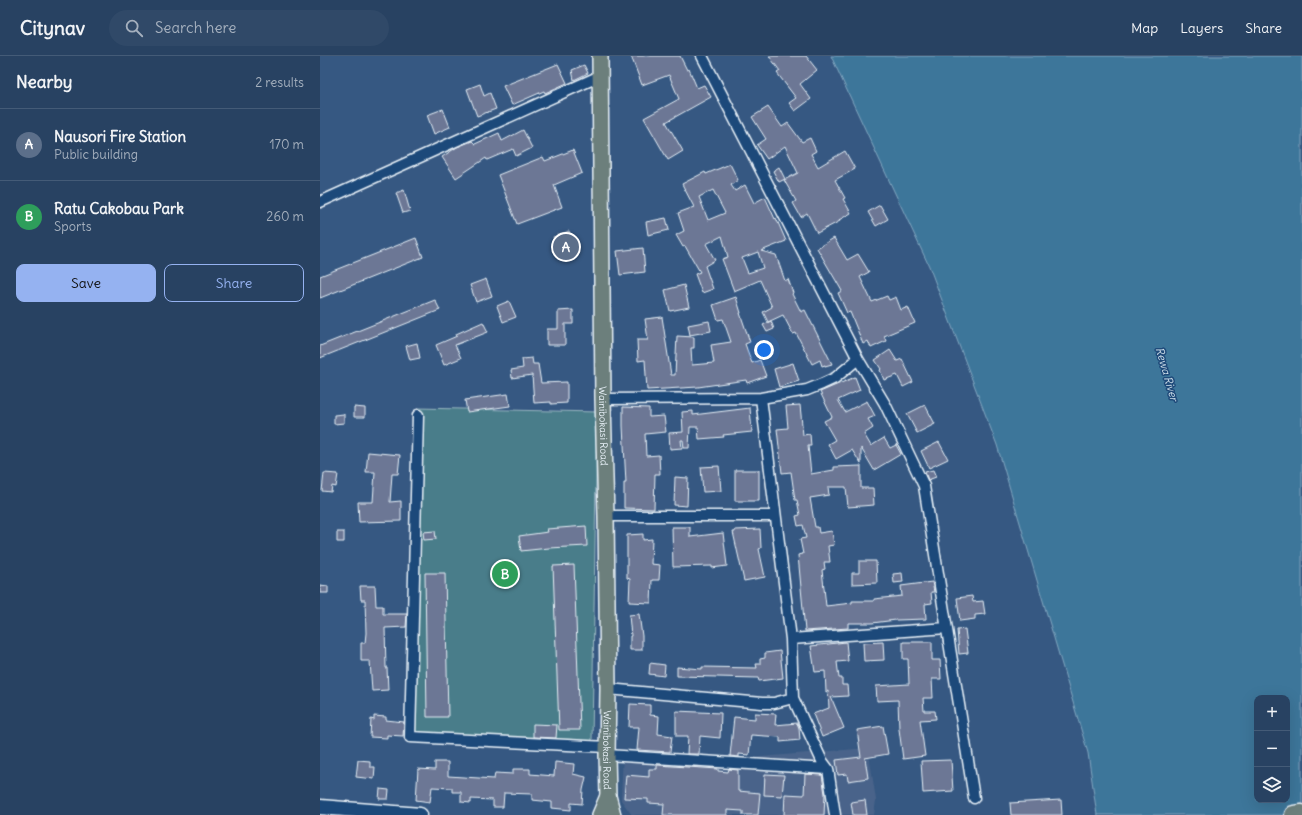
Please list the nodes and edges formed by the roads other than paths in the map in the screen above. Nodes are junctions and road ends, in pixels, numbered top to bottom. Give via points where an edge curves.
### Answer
1 (600, 56) edge
2 (702, 56) edge
3 (600, 76) junction
4 (320, 202) edge
5 (858, 359) junction
6 (761, 398) junction
7 (603, 399) junction
8 (418, 415) dead end
9 (606, 516) junction
10 (775, 516) junction
11 (947, 628) junction
12 (791, 639) junction
13 (608, 689) junction
14 (793, 698) junction
15 (607, 751) junction
16 (828, 769) junction
17 (608, 796) junction
18 (974, 798) dead end
19 (320, 807) edge
20 (1302, 814) edge
21 (420, 815) edge
22 (600, 815) edge
23 (613, 815) edge
24 (835, 815) edge
25 (1294, 815) edge

1 - 3 main road, Wainibokasi Road
2 - 5 street
3 - 4 street
3 - 7 main road, Wainibokasi Road
5 - 6 street via 835,378 822,384 807,390
5 - 11 street via 886,404 924,486
6 - 7 street
6 - 10 street
7 - 9 main road, Wainibokasi Road
8 - 15 street via 410,737
9 - 10 street
9 - 13 main road, Wainibokasi Road
10 - 12 street
11 - 12 street
11 - 18 street
12 - 14 street
13 - 14 street via 762,703
13 - 15 main road, Wainibokasi Road
14 - 16 street
15 - 16 street
15 - 17 main road, Wainibokasi Road
16 - 24 street
17 - 22 main road, Wainibokasi Road
17 - 23 main road, Wainibokasi Road
19 - 21 main road
20 - 25 highway

